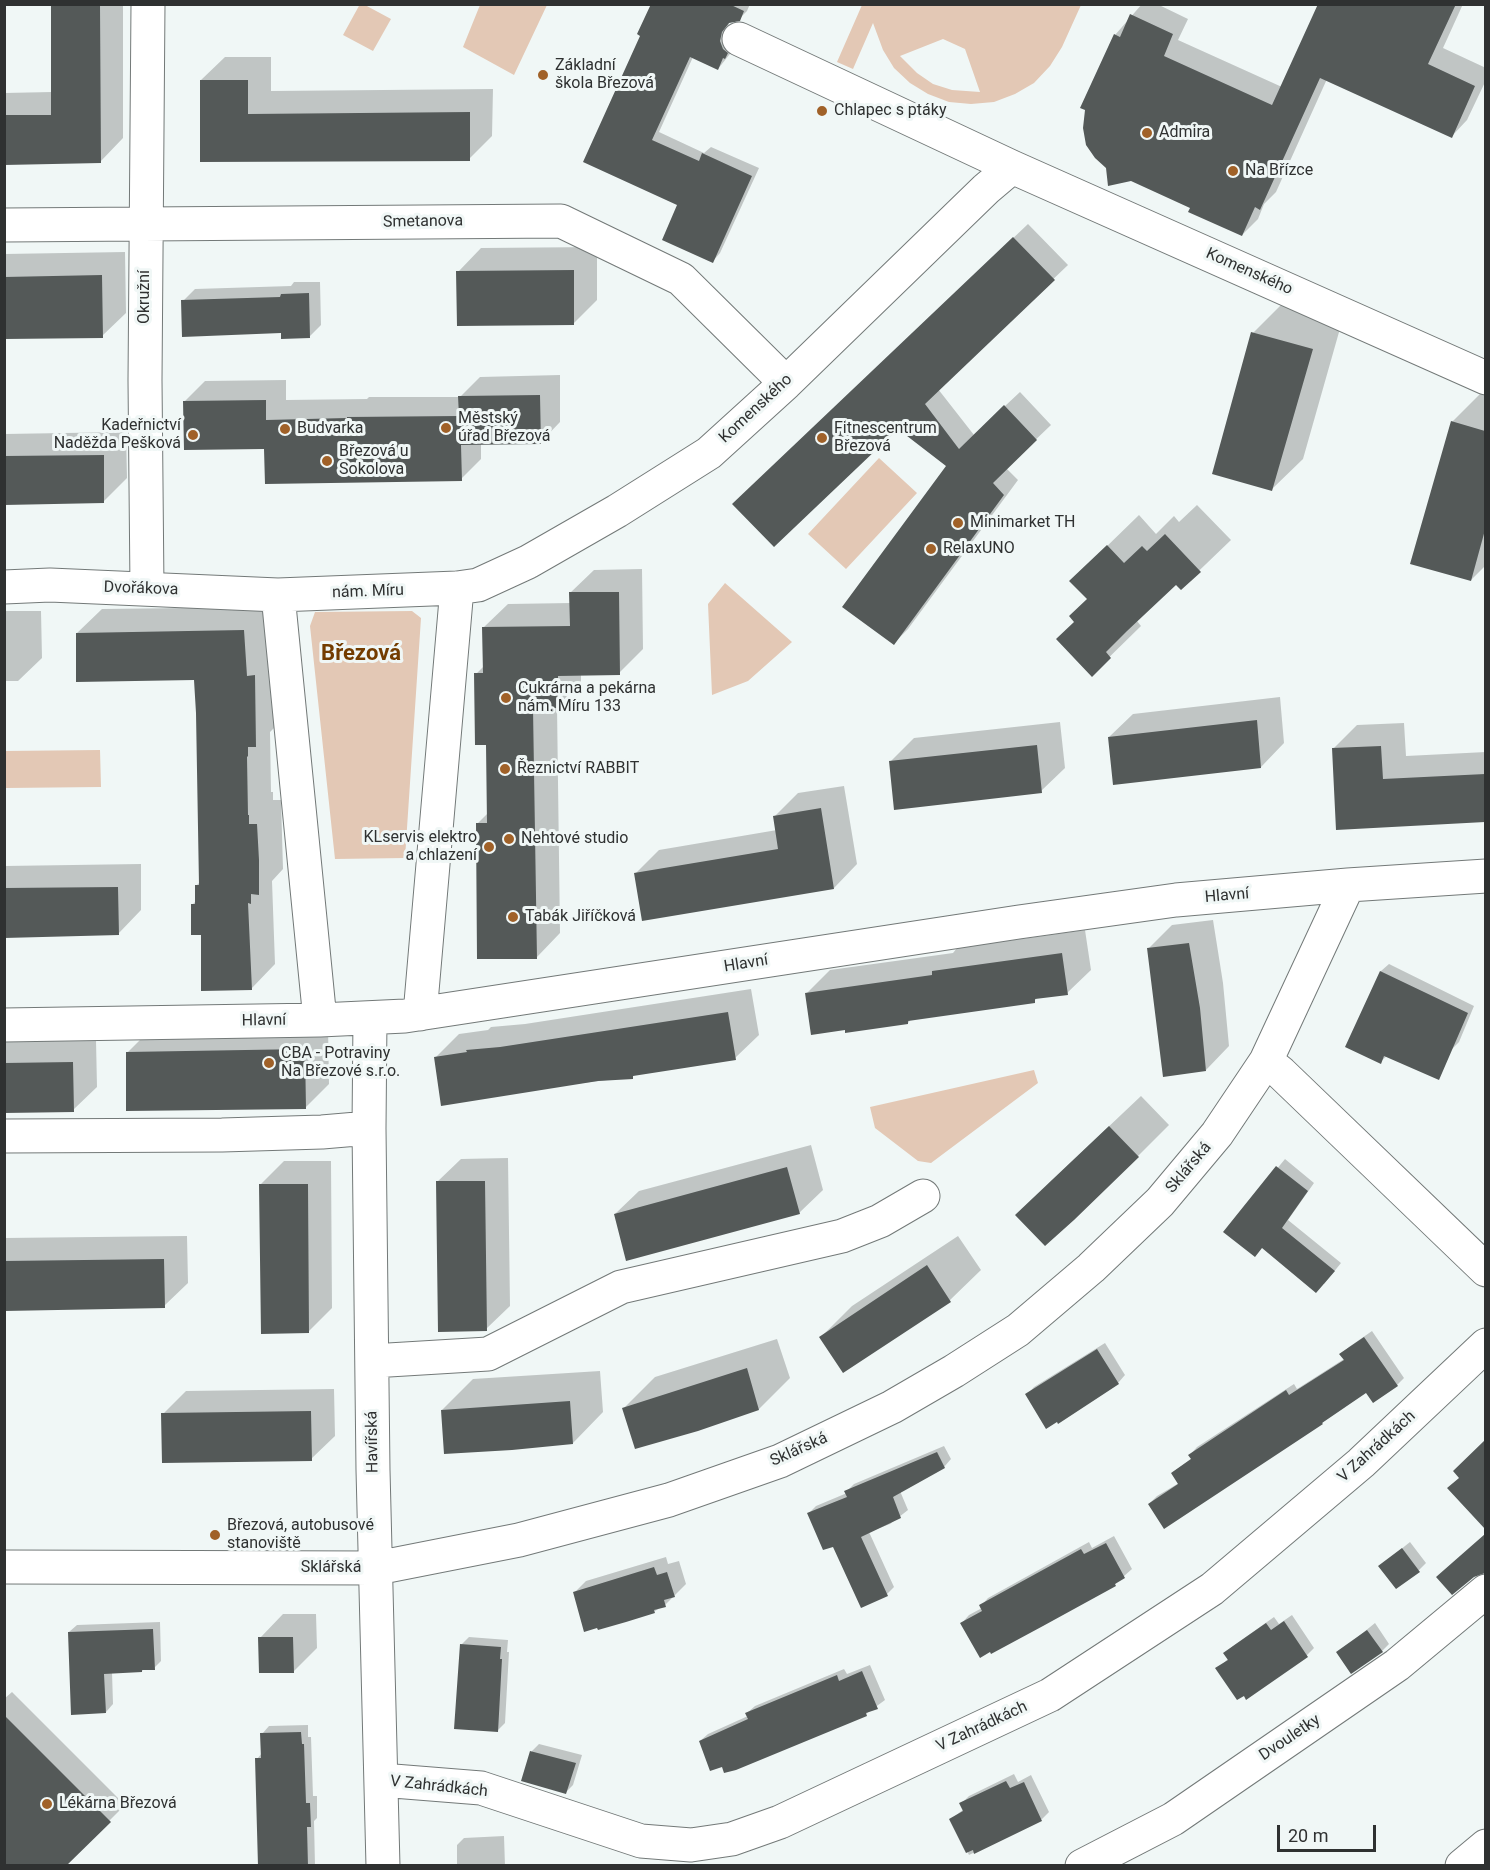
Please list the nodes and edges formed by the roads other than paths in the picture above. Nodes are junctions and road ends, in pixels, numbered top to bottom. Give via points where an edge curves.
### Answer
1 (148, 4) edge
2 (739, 39) dead end
3 (1012, 167) junction
4 (4, 225) edge
5 (146, 225) junction
6 (1485, 378) edge
7 (786, 383) junction
8 (4, 587) edge
9 (457, 588) junction
10 (147, 589) junction
11 (278, 595) junction
12 (1485, 876) edge
13 (1348, 885) junction
14 (420, 1014) junction
15 (370, 1018) junction
16 (320, 1020) junction
17 (4, 1025) edge
18 (1266, 1061) junction
19 (369, 1128) junction
20 (4, 1136) edge
21 (923, 1197) dead end
22 (1485, 1270) edge
23 (1485, 1346) edge
24 (372, 1361) junction
25 (4, 1567) edge
26 (377, 1568) junction
27 (1485, 1591) edge
28 (381, 1780) junction
29 (1485, 1846) edge
30 (383, 1866) edge
31 (1082, 1866) edge
32 (1462, 1866) edge

1 - 5 street, Okružní
2 - 3 street, Komenského
3 - 6 street, Komenského
3 - 7 street, Komenského
4 - 5 street, Smetanova
5 - 7 street, Smetanova via 561,221 681,279
5 - 10 street, Okružní
7 - 9 street, Komenského via 709,453 617,511 528,562 478,585
8 - 10 street, Dvořákova
9 - 11 street, nám. Míru
9 - 14 street
10 - 11 street, Dvořákova
11 - 16 street
12 - 13 street, Hlavní
13 - 14 street, Hlavní via 1176,900 1075,914
13 - 18 street, Sklářská
14 - 15 street, Hlavní
15 - 16 street, Hlavní
15 - 19 street, Havířská
16 - 17 street, Hlavní
18 - 22 street
18 - 26 street, Sklářská via 1217,1134 1160,1202 1091,1268 1018,1330 892,1407 780,1461 669,1500 519,1540
19 - 20 street via 222,1135
19 - 24 street, Havířská
21 - 24 street via 842,1236 621,1287 488,1354
23 - 28 street, V Zahrádkách via 1361,1463 1212,1589 1050,1695 780,1822 732,1839 691,1845 641,1841 481,1788
24 - 26 street, Havířská
25 - 26 street, Sklářská
26 - 28 street, Havířská
27 - 31 street, Dvouletky via 1397,1665 1173,1819
28 - 30 street, Havířská
29 - 32 street

